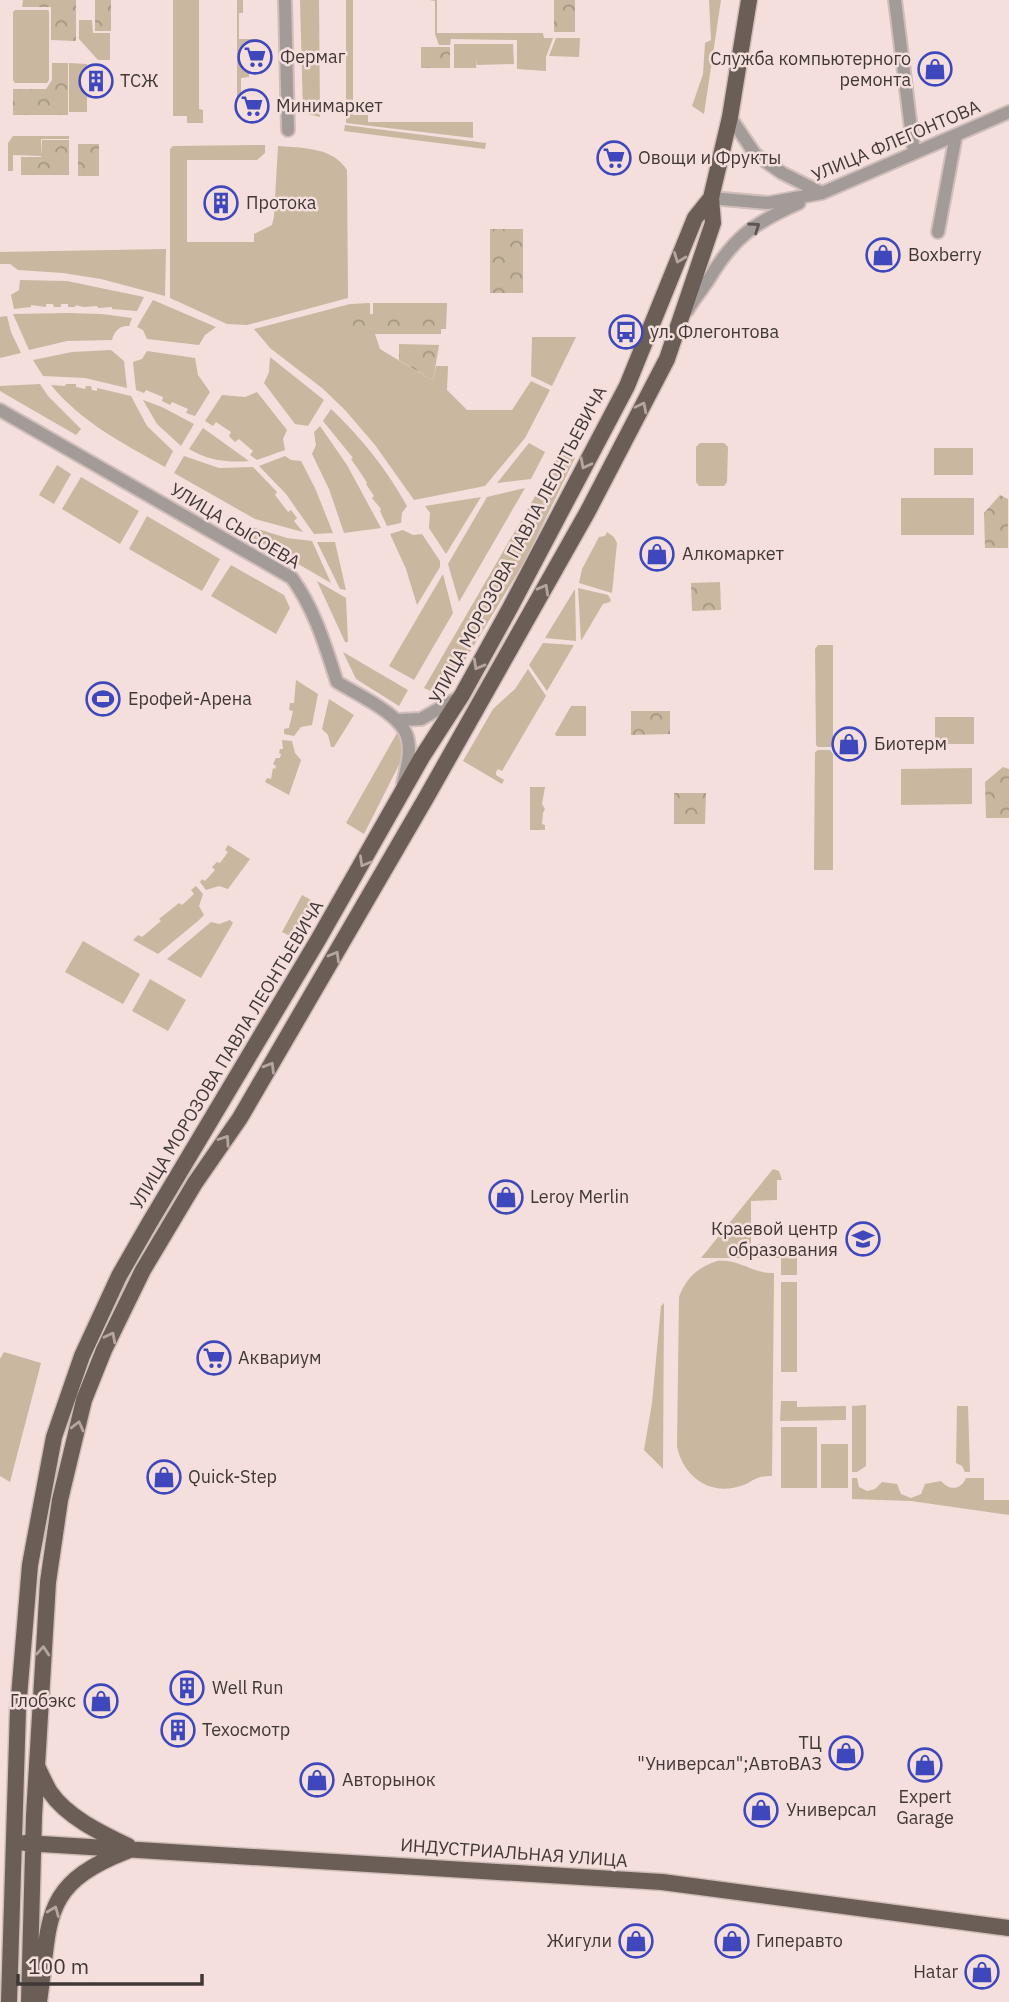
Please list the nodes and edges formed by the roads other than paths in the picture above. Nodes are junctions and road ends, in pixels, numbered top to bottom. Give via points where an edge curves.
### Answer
1 (285, 0) edge
2 (749, 0) edge
3 (895, 0) edge
4 (1009, 112) edge
5 (730, 117) junction
6 (288, 130) dead end
7 (956, 135) junction
8 (914, 153) junction
9 (822, 193) junction
10 (711, 198) junction
11 (938, 232) dead end
12 (674, 340) junction
13 (0, 410) edge
14 (461, 695) junction
15 (398, 720) junction
16 (401, 796) junction
17 (39, 1719) junction
18 (7, 1842) edge
19 (33, 1844) junction
20 (133, 1849) junction
21 (1009, 1928) edge
22 (9, 2002) edge
23 (29, 2002) edge
24 (39, 2002) edge

1 - 6 street
2 - 5 main road, УЛИЦА МОРОЗОВА ПАВЛА ЛЕОНТЬЕВИЧА
3 - 8 street
4 - 7 street, УЛИЦА ФЛЕГОНТОВА
5 - 9 street via 755,154
5 - 10 main road, УЛИЦА МОРОЗОВА ПАВЛА ЛЕОНТЬЕВИЧА
7 - 8 street, УЛИЦА ФЛЕГОНТОВА
7 - 11 street
8 - 9 street, УЛИЦА ФЛЕГОНТОВА
9 - 10 street, УЛИЦА ФЛЕГОНТОВА via 768,203
12 -> 9 street via 690,306 736,240 773,214
10 - 12 main road, УЛИЦА МОРОЗОВА ПАВЛА ЛЕОНТЬЕВИЧА via 713,223
10 -> 14 main road, УЛИЦА МОРОЗОВА ПАВЛА ЛЕОНТЬЕВИЧА via 695,218 627,386
17 -> 12 main road, УЛИЦА МОРОЗОВА ПАВЛА ЛЕОНТЬЕВИЧА via 48,1582 60,1500 85,1399 104,1350 143,1270 301,1016 532,611
13 - 15 street, УЛИЦА СЫСОЕВА via 292,578 325,639 337,682
14 - 15 street via 421,719
14 - 16 main road, УЛИЦА МОРОЗОВА ПАВЛА ЛЕОНТЬЕВИЧА
15 - 16 street via 408,738
16 -> 18 main road, УЛИЦА МОРОЗОВА ПАВЛА ЛЕОНТЬЕВИЧА via 183,1163 119,1276 82,1356 54,1437 30,1565
17 - 19 main road, УЛИЦА МОРОЗОВА ПАВЛА ЛЕОНТЬЕВИЧА
17 - 20 main road via 37,1766 50,1793 85,1823
18 - 19 main road, ИНДУСТРИАЛЬНАЯ УЛИЦА
18 - 22 main road, УЛИЦА МОРОЗОВА ПАВЛА ЛЕОНТЬЕВИЧА
19 - 20 main road, ИНДУСТРИАЛЬНАЯ УЛИЦА
19 - 23 main road, УЛИЦА МОРОЗОВА ПАВЛА ЛЕОНТЬЕВИЧА
20 - 21 main road, ИНДУСТРИАЛЬНАЯ УЛИЦА via 662,1882
24 -> 20 main road via 49,1922 57,1902 82,1874

